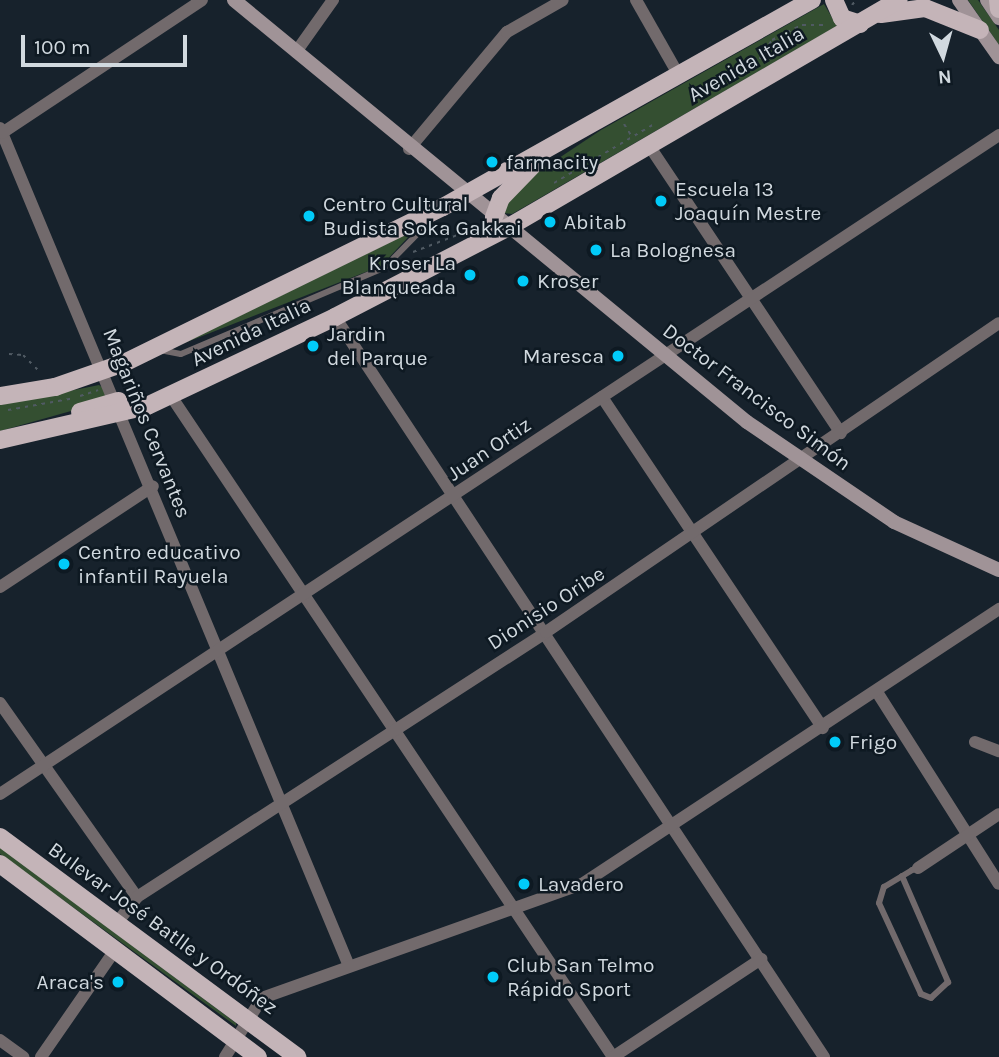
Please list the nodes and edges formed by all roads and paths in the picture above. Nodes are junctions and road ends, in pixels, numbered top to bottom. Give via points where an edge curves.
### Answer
1 (202, 0) edge
2 (234, 0) edge
3 (333, 0) edge
4 (563, 0) edge
5 (636, 0) edge
6 (812, 0) edge
7 (834, 0) edge
8 (856, 0) edge
9 (898, 0) edge
10 (959, 0) edge
11 (986, 0) edge
12 (998, 0) edge
13 (999, 9) edge
14 (871, 13) edge
15 (842, 18) junction
16 (999, 18) edge
17 (980, 30) junction
18 (296, 52) junction
19 (999, 57) edge
20 (678, 74) junction
21 (744, 74) dead end
22 (616, 111) junction
23 (659, 123) dead end
24 (1, 131) edge
25 (629, 134) junction
26 (999, 135) edge
27 (650, 147) junction
28 (409, 149) junction
29 (547, 152) junction
30 (552, 184) dead end
31 (466, 195) junction
32 (443, 207) junction
33 (501, 223) junction
34 (406, 254) dead end
35 (753, 299) junction
36 (335, 317) junction
37 (999, 323) edge
38 (153, 348) junction
39 (9, 354) dead end
40 (665, 355) junction
41 (105, 370) junction
42 (46, 389) junction
43 (0, 396) edge
44 (171, 396) junction
45 (602, 397) junction
46 (120, 407) junction
47 (841, 433) junction
48 (0, 440) edge
49 (801, 461) junction
50 (153, 486) junction
51 (454, 495) junction
52 (693, 534) junction
53 (999, 570) edge
54 (0, 587) edge
55 (305, 592) junction
56 (999, 609) edge
57 (546, 632) junction
58 (220, 650) junction
59 (877, 692) junction
60 (0, 702) edge
61 (823, 728) junction
62 (395, 729) junction
63 (975, 742) dead end
64 (999, 751) edge
65 (45, 763) junction
66 (0, 794) edge
67 (282, 802) junction
68 (999, 814) edge
69 (672, 827) junction
70 (968, 835) junction
71 (0, 837) edge
72 (0, 864) edge
73 (918, 868) joint
74 (902, 876) junction
75 (999, 884) edge
76 (137, 897) junction
77 (512, 909) junction
78 (116, 924) junction
79 (115, 950) junction
80 (761, 959) junction
81 (349, 966) junction
82 (246, 1017) junction
83 (0, 1040) edge
84 (236, 1040) junction
85 (23, 1057) edge
86 (41, 1057) edge
87 (225, 1057) edge
88 (258, 1057) edge
89 (298, 1057) edge
90 (613, 1057) edge
91 (824, 1057) edge

1 - 24 street
2 - 18 street, Doctor Francisco Simón
3 - 18 street
4 - 28 street via 507,32
5 - 20 street
6 - 20 main road, Avenida Italia
7 - 15 main road
8 - 15 path
9 - 14 main road, Avenida Italia
10 - 17 street
11 - 16 street
12 - 13 main road
14 - 15 main road
14 - 17 main road via 925,8
14 - 27 main road, Avenida Italia
15 - 21 path via 802,25 772,40
17 - 19 street
18 - 28 street, Doctor Francisco Simón
20 - 22 main road, Avenida Italia
22 - 25 path
22 - 29 main road, Avenida Italia
23 - 25 path
24 - 41 street, Magariños Cervantes
25 - 27 path
25 - 30 path
26 - 35 street, Juan Ortiz
27 - 33 main road, Avenida Italia
27 - 35 street
28 - 31 street, Doctor Francisco Simón
29 - 31 main road, Avenida Italia
29 - 33 main road via 501,198
31 - 32 main road, Avenida Italia
31 - 33 street, Doctor Francisco Simón
32 - 38 main road, Avenida Italia
32 - 38 lane, Avenida Italia via 384,268 181,355
33 - 34 path
33 - 36 main road, Avenida Italia
33 - 40 street, Doctor Francisco Simón
35 - 40 street, Juan Ortiz
35 - 47 street
36 - 44 main road, Avenida Italia
36 - 51 street
37 - 47 street, Dionisio Oribe
38 - 41 main road, Avenida Italia
39 - 42 path via 36,364
40 - 45 street, Juan Ortiz
40 - 49 street, Doctor Francisco Simón
41 - 42 main road, Avenida Italia
41 - 46 street, Magariños Cervantes
42 - 43 main road, Avenida Italia
44 - 46 main road, Avenida Italia
44 - 55 street
45 - 51 street, Juan Ortiz
45 - 52 street
46 - 48 main road, Avenida Italia via 41,433
46 - 50 street, Magariños Cervantes
47 - 49 street, Dionisio Oribe
49 - 52 street, Dionisio Oribe
49 - 53 street, Doctor Francisco Simón via 894,522
50 - 54 street
50 - 58 street, Magariños Cervantes
51 - 55 street, Juan Ortiz
51 - 57 street
52 - 57 street, Dionisio Oribe
52 - 61 street
55 - 58 street, Juan Ortiz
55 - 62 street
56 - 59 street
57 - 62 street, Dionisio Oribe
57 - 69 street
58 - 65 street, Juan Ortiz
58 - 67 street, Magariños Cervantes
59 - 61 street
59 - 70 street
60 - 65 street
61 - 69 street
62 - 67 street, Dionisio Oribe
62 - 77 street
63 - 64 street
65 - 66 street, Juan Ortiz
65 - 76 street
67 - 76 street, Dionisio Oribe
67 - 81 street, Magariños Cervantes
68 - 70 street
69 - 77 street via 582,884
69 - 80 street
70 - 73 street
70 - 75 street
71 - 78 main road, Bulevar José Batlle y Ordóñez
72 - 79 main road
73 - 74 lane
74 - 74 lane via 884,887 879,903 921,994 931,998 948,982
76 - 78 street, Dionisio Oribe
77 - 81 street
77 - 90 street
78 - 82 main road, Bulevar José Batlle y Ordóñez
79 - 84 main road
79 - 86 street
80 - 90 street
80 - 91 street
81 - 82 street via 262,998
82 - 84 street
82 - 89 main road, Bulevar José Batlle y Ordóñez
83 - 85 street
84 - 87 street
84 - 88 main road

